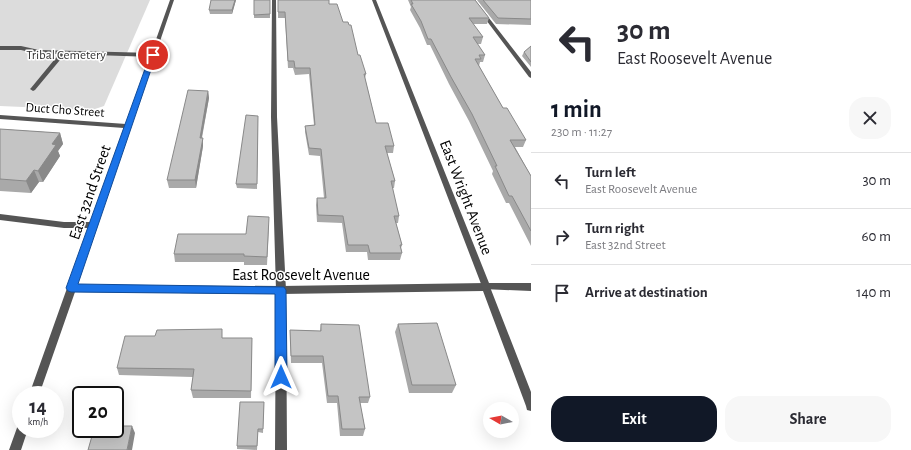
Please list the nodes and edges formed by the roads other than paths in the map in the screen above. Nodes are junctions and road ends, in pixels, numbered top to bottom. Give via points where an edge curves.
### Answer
1 (172, 0) edge
2 (274, 0) edge
3 (374, 0) edge
4 (473, 0) edge
5 (0, 48) edge
6 (64, 52) junction
7 (153, 55) junction
8 (531, 76) edge
9 (33, 89) dead end
10 (0, 117) edge
11 (129, 126) junction
12 (0, 217) edge
13 (94, 225) junction
14 (486, 287) junction
15 (531, 287) edge
16 (71, 288) junction
17 (280, 290) junction
18 (37, 386) edge
19 (531, 406) edge
20 (19, 438) edge
21 (15, 450) edge
22 (281, 450) edge

1 - 7 street, East 32nd Street
2 - 17 street via 274,117
3 - 14 street, East Wright Avenue
4 - 8 street
5 - 6 street
6 - 7 street
6 - 9 street
7 - 11 street, East 32nd Street
10 - 11 street, Duct Cho Street
11 - 13 street, East 32nd Street
12 - 13 street via 64,225
13 - 16 street, East 32nd Street
14 - 15 street, East Roosevelt Avenue
14 - 17 street, East Roosevelt Avenue
14 - 19 street, East Wright Avenue
16 - 17 street, East Roosevelt Avenue
16 - 18 street, East 32nd Street
17 - 22 street
20 - 21 street

